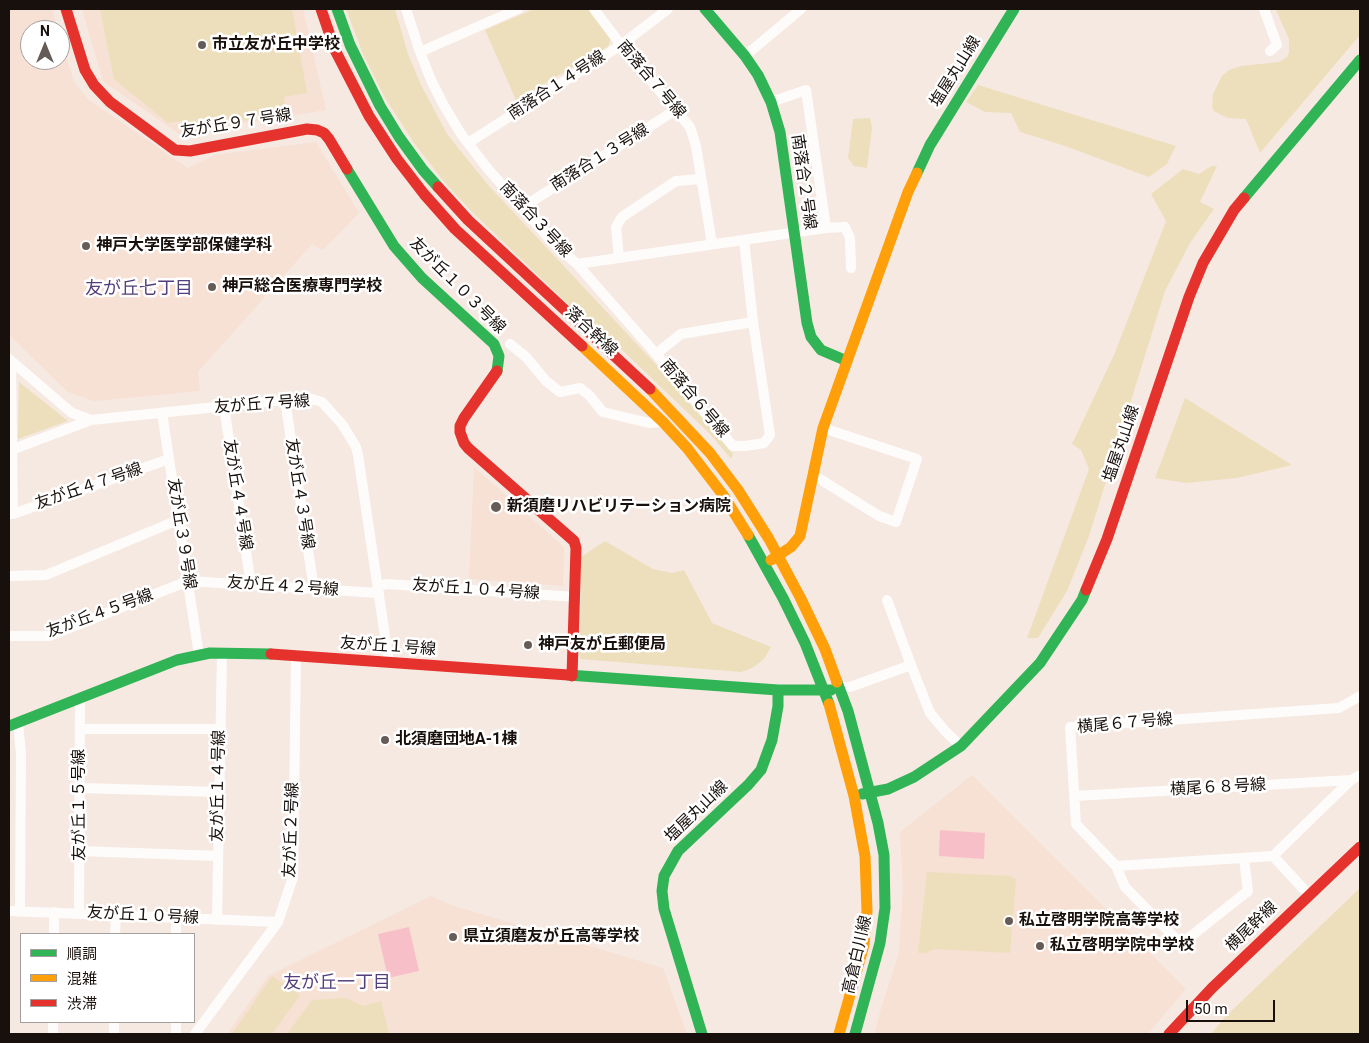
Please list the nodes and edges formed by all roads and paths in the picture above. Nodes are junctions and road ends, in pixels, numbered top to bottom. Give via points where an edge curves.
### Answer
1 (66, 9) edge
2 (321, 9) edge
3 (337, 9) edge
4 (406, 9) edge
5 (518, 9) edge
6 (594, 9) edge
7 (668, 9) edge
8 (705, 9) edge
9 (801, 9) edge
10 (1014, 9) edge
11 (1264, 9) edge
12 (621, 45) junction
13 (1270, 51) dead end
14 (420, 52) junction
15 (745, 56) junction
16 (1360, 60) edge
17 (771, 102) junction
18 (677, 109) junction
19 (468, 143) junction
20 (700, 179) junction
21 (522, 207) junction
22 (826, 228) junction
23 (794, 233) junction
24 (744, 240) junction
25 (712, 244) junction
26 (394, 246) joint
27 (619, 258) junction
28 (577, 264) junction
29 (851, 268) dead end
30 (753, 322) junction
31 (510, 344) dead end
32 (656, 354) junction
33 (10, 360) edge
34 (847, 361) junction
35 (285, 400) junction
36 (224, 406) junction
37 (162, 413) junction
38 (91, 420) junction
39 (664, 422) junction
40 (823, 428) junction
41 (11, 450) junction
42 (169, 459) junction
43 (812, 474) junction
44 (11, 514) edge
45 (178, 520) junction
46 (778, 556) junction
47 (764, 565) junction
48 (9, 576) edge
49 (188, 581) junction
50 (251, 585) junction
51 (314, 589) junction
52 (378, 589) junction
53 (575, 597) junction
54 (887, 600) dead end
55 (9, 636) edge
56 (222, 653) junction
57 (199, 655) junction
58 (296, 656) junction
59 (389, 663) junction
60 (911, 665) junction
61 (572, 676) junction
62 (840, 687) junction
63 (778, 690) junction
64 (824, 692) junction
65 (1360, 696) edge
66 (80, 698) junction
67 (14, 724) edge
68 (81, 729) junction
69 (220, 729) junction
70 (961, 746) junction
71 (1356, 778) edge
72 (81, 788) junction
73 (219, 792) junction
74 (870, 793) junction
75 (854, 796) junction
76 (1075, 796) junction
77 (1360, 847) edge
78 (80, 851) junction
79 (218, 856) junction
80 (1273, 856) junction
81 (1244, 859) junction
82 (1116, 866) junction
83 (1309, 896) junction
84 (20, 910) junction
85 (9, 911) edge
86 (54, 912) junction
87 (79, 913) junction
88 (116, 915) junction
89 (176, 918) junction
90 (217, 920) junction
91 (278, 922) junction
92 (54, 933) edge
93 (115, 933) edge
94 (176, 933) edge
95 (195, 1034) edge
96 (702, 1034) edge
97 (839, 1034) edge
98 (855, 1034) edge
99 (1169, 1034) edge

1 - 26 street, 友が丘９７号線 via 85,70 94,85 110,102 167,145 184,152 307,129 320,131 330,139
2 - 39 street, 落合幹線 via 335,50 369,116 424,194 455,228
3 - 46 street, 落合幹線 via 376,98 423,170 468,220 687,426 738,490
4 - 14 street, 南落合３号線
5 - 14 street
6 - 12 street, 南落合７号線
7 - 12 street, 南落合１４号線
8 - 15 street, 南落合２号線
9 - 15 street
10 - 34 street, 塩屋丸山線 via 930,145 908,192
11 - 13 street via 1277,45
12 - 18 street, 南落合７号線
12 - 19 street, 南落合１４号線
14 - 19 street, 南落合３号線 via 443,104
15 - 17 street, 南落合２号線
16 - 70 street, 塩屋丸山線 via 1221,229 1195,280 1107,539 1082,600 1040,663
17 - 22 street via 806,90
17 - 23 street, 南落合２号線 via 780,132
18 - 20 street, 南落合７号線 via 690,127
18 - 21 street, 南落合１３号線
19 - 21 street, 南落合３号線
20 - 25 street, 南落合７号線
20 - 27 street via 676,181 622,217 616,227
21 - 28 street, 南落合３号線 via 554,244
22 - 23 street, 南落合３号線
22 - 29 street, 南落合３号線 via 845,226 850,238
23 - 24 street, 南落合３号線
23 - 34 street, 南落合２号線 via 811,336 821,350
24 - 25 street, 南落合３号線
24 - 30 street, 南落合６号線
25 - 27 street, 南落合３号線
26 - 53 street, 友が丘１０３号線 via 422,278 498,350 498,370 462,422 460,432 468,448 574,540
27 - 28 street, 南落合３号線
28 - 32 street, 南落合６号線
30 - 32 street via 681,334
30 - 32 street, 南落合６号線 via 770,435 764,443 733,446
31 - 39 street via 560,392 580,388 604,412 649,424
33 - 38 street, 友が丘７号線 via 72,413
33 - 41 street
34 - 40 street, 塩屋丸山線
35 - 36 street, 友が丘７号線
35 - 51 street, 友が丘４３号線
35 - 52 street, 友が丘７号線 via 322,402 342,424 356,447
36 - 37 street, 友が丘７号線
36 - 50 street, 友が丘４４号線
37 - 38 street, 友が丘７号線
37 - 42 street, 友が丘３９号線
38 - 41 street
39 - 47 street, 落合幹線 via 713,481
40 - 43 street, 塩屋丸山線
40 - 43 street via 917,459 896,522 880,516
41 - 44 street
42 - 44 street, 友が丘４７号線
42 - 45 street, 友が丘３９号線
43 - 46 street, 塩屋丸山線 via 800,536
45 - 48 street via 46,575
45 - 49 street, 友が丘３９号線
46 - 47 street, 塩屋丸山線
46 - 62 street, 落合幹線 via 816,628
47 - 64 street, 落合幹線 via 805,643
49 - 50 street, 友が丘４２号線
49 - 55 street, 友が丘４５号線 via 49,636
49 - 57 street, 友が丘３９号線
50 - 51 street, 友が丘４２号線
51 - 52 street, 友が丘４２号線
52 - 53 street, 友が丘１０４号線 via 388,584
52 - 59 street, 友が丘７号線
53 - 61 street, 友が丘１０３号線
54 - 60 street
56 - 57 street, 友が丘１号線
56 - 58 street, 友が丘１号線
56 - 69 street, 友が丘１４号線
57 - 66 street, 友が丘１号線 via 177,660
58 - 59 street, 友が丘１号線
58 - 91 street, 友が丘２号線 via 293,877
59 - 61 street, 友が丘１号線
60 - 62 street via 850,687
60 - 70 street via 930,713
61 - 63 street, 友が丘１号線
62 - 64 street
62 - 74 street
63 - 64 street
63 - 96 street, 塩屋丸山線 via 772,740 760,770 678,851 664,876 664,909
64 - 75 street
65 - 76 street, 横尾６７号線 via 1338,708 1070,727
66 - 67 street, 友が丘１号線
66 - 68 street, 友が丘１５号線
67 - 84 street via 21,754
68 - 69 street
68 - 72 street, 友が丘１５号線
69 - 73 street, 友が丘１４号線
70 - 74 street, 塩屋丸山線 via 914,777
71 - 76 street, 横尾６８号線
71 - 80 street
72 - 73 street
72 - 78 street, 友が丘１５号線
73 - 79 street, 友が丘１４号線
74 - 75 street, 塩屋丸山線
74 - 98 street, 高倉白川線 via 884,855 885,908 877,960
75 - 97 street, 高倉白川線 via 865,856 867,911 860,961
76 - 82 street, 横尾６７号線 via 1076,824
77 - 83 street, 横尾幹線
78 - 79 street
78 - 87 street, 友が丘１５号線
79 - 90 street, 友が丘１４号線
80 - 81 street
80 - 83 street
81 - 82 street
81 - 82 street, 横尾６７号線 via 1248,891 1181,944 1125,887
83 - 99 street, 横尾幹線 via 1212,988
84 - 85 street, 友が丘１０号線
84 - 86 street, 友が丘１０号線
86 - 87 street, 友が丘１０号線
86 - 92 street
87 - 88 street, 友が丘１０号線
88 - 89 street, 友が丘１０号線
88 - 93 street
89 - 90 street, 友が丘１０号線
89 - 94 street
90 - 91 street, 友が丘１０号線
91 - 95 street, 友が丘２号線

